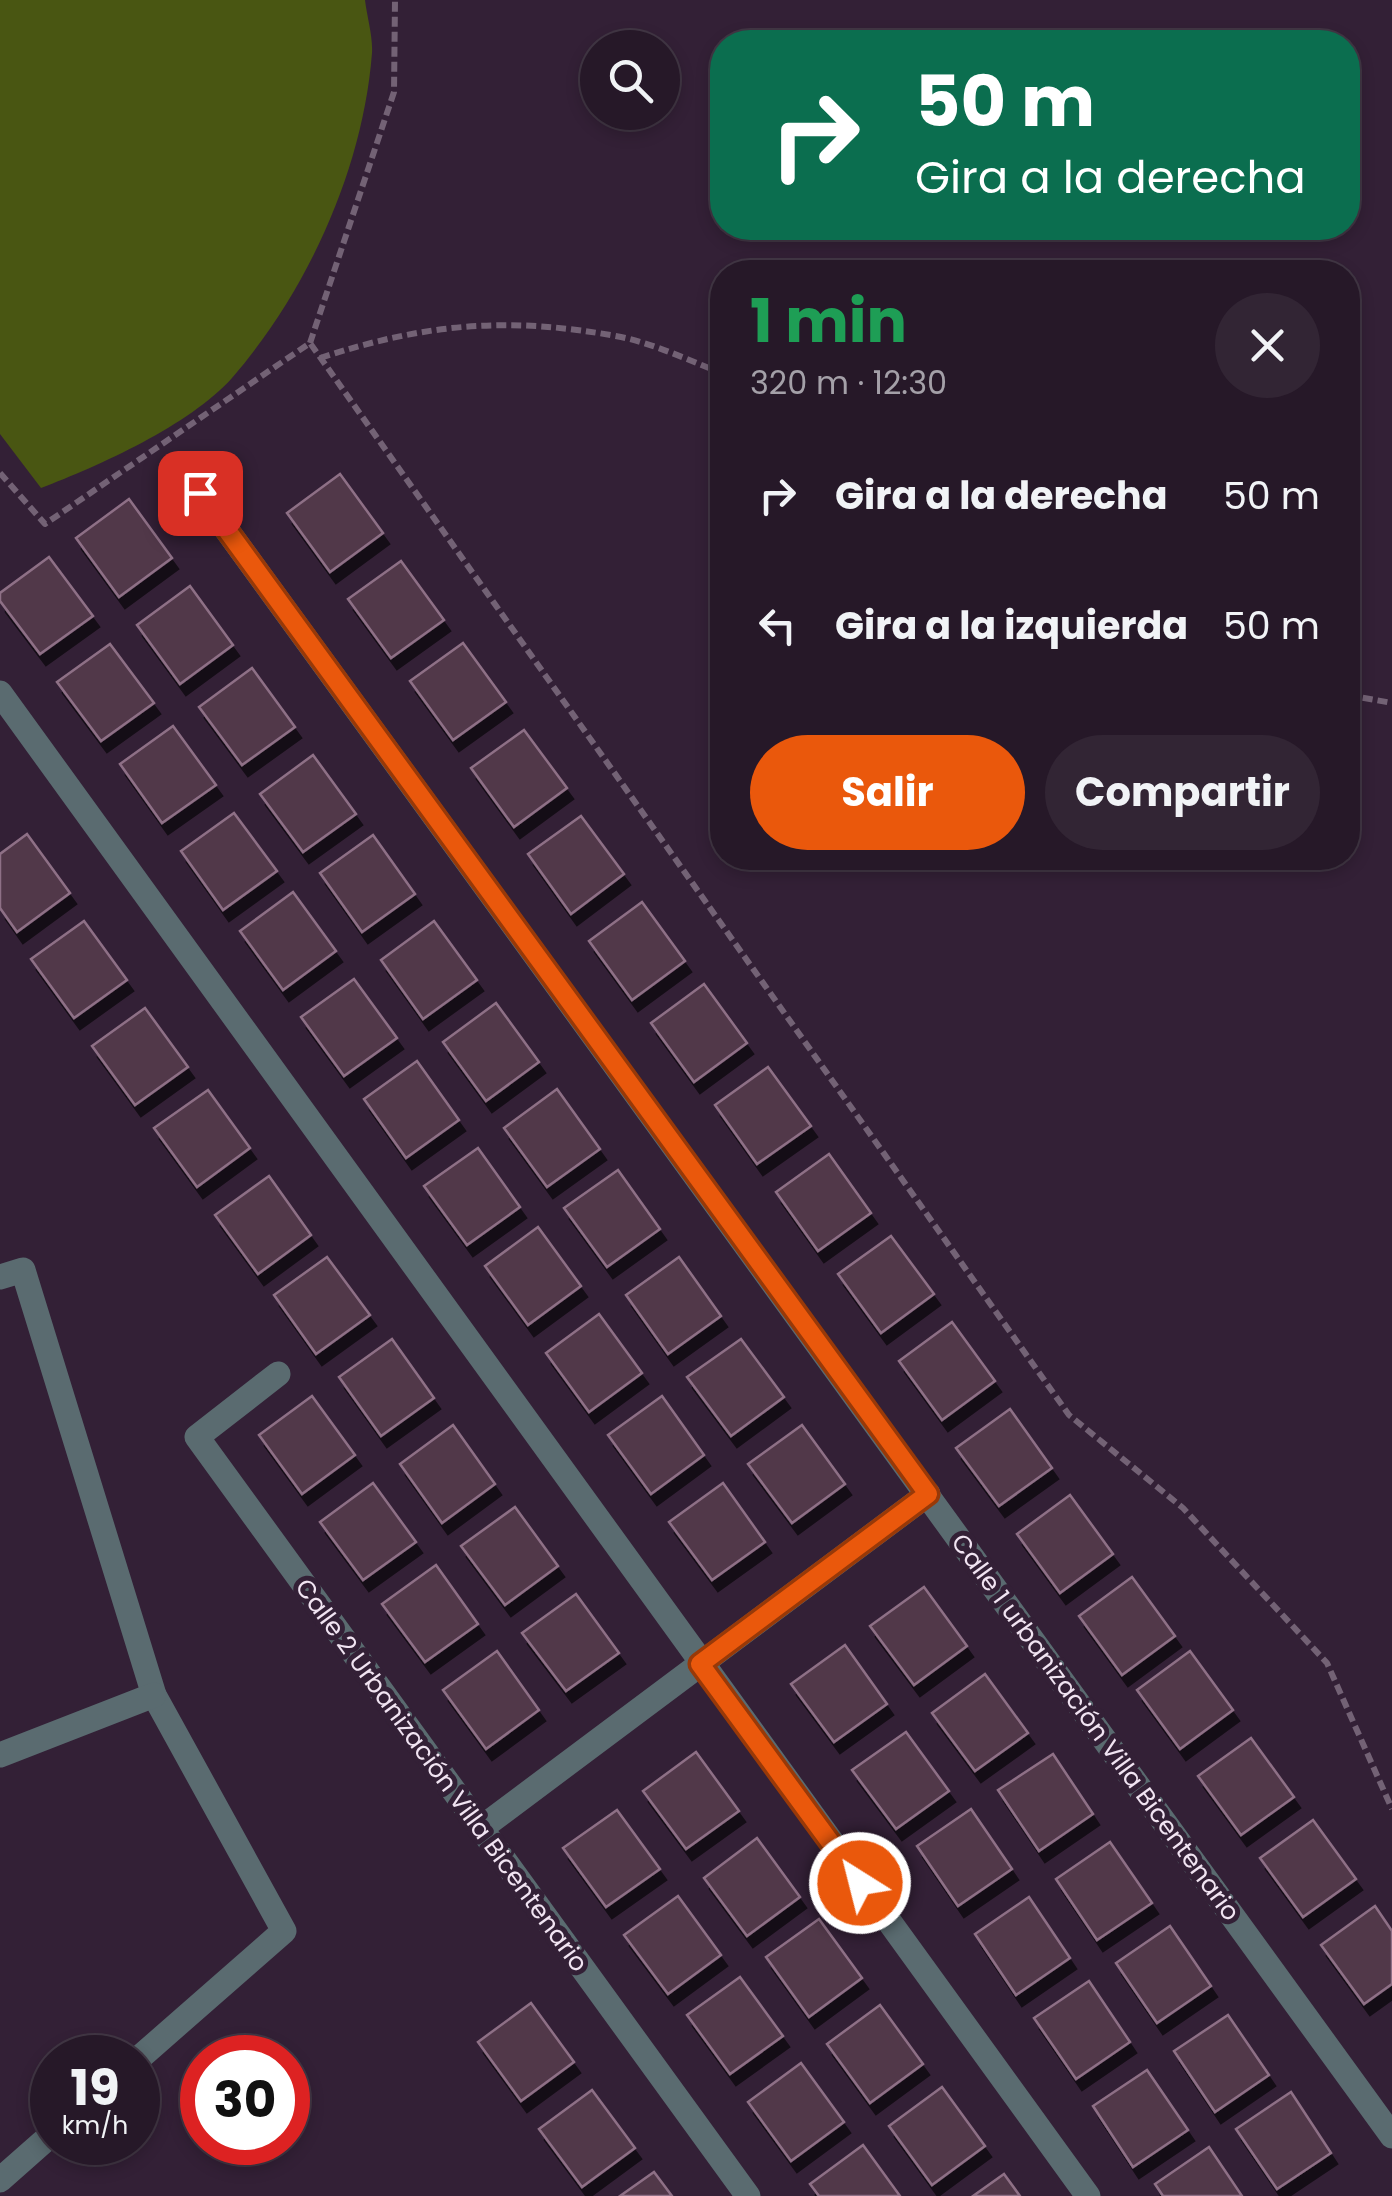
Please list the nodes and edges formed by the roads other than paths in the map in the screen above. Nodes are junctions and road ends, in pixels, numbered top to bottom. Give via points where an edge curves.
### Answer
1 (200, 493) dead end
2 (0, 694) edge
3 (0, 1277) edge
4 (278, 1374) dead end
5 (928, 1494) junction
6 (700, 1664) junction
7 (154, 1695) junction
8 (0, 1755) edge
9 (480, 1829) junction
10 (160, 2040) edge
11 (1392, 2136) edge
12 (30, 2153) edge
13 (0, 2180) edge
14 (748, 2196) edge
15 (1088, 2196) edge

1 - 5 street, Calle 1 urbanización Villa Bicentenario
2 - 6 street
3 - 7 street via 23,1270
4 - 9 street, Calle 2 Urbanización Villa Bicentenario via 197,1437
5 - 6 street
5 - 11 street, Calle 1 urbanización Villa Bicentenario
6 - 9 street
6 - 15 street
7 - 8 street
7 - 10 street via 284,1930
9 - 14 street, Calle 2 Urbanización Villa Bicentenario
12 - 13 street

